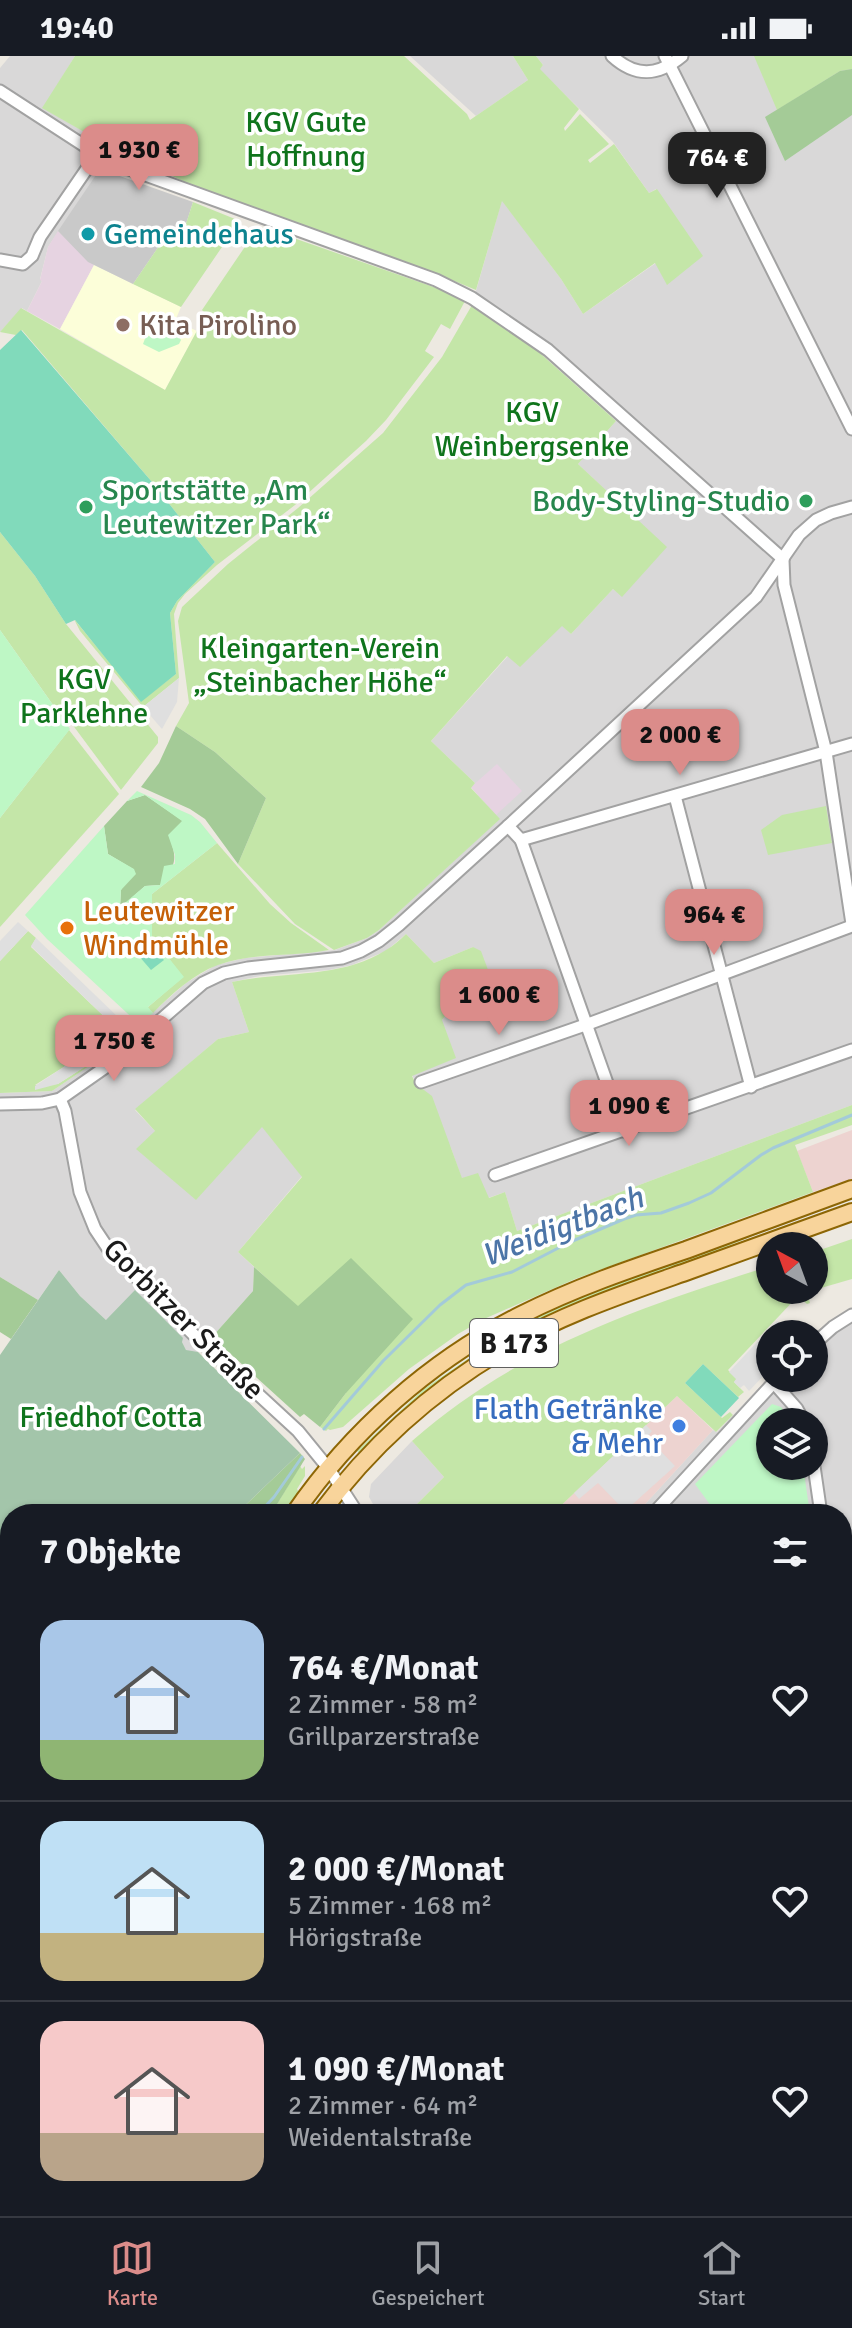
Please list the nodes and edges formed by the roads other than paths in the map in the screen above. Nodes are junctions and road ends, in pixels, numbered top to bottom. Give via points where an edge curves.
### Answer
1 (612, 56) edge
2 (682, 56) edge
3 (667, 61) edge
4 (0, 91) edge
5 (97, 154) junction
6 (0, 260) edge
7 (852, 429) edge
8 (852, 507) edge
9 (783, 559) junction
10 (852, 744) edge
11 (826, 752) junction
12 (675, 796) junction
13 (508, 826) junction
14 (521, 840) junction
15 (852, 925) edge
16 (720, 974) junction
17 (588, 1024) junction
18 (852, 1050) edge
19 (421, 1082) dead end
20 (751, 1087) junction
21 (60, 1099) junction
22 (0, 1104) edge
23 (624, 1131) junction
24 (495, 1175) dead end
25 (852, 1189) edge
26 (852, 1212) edge
27 (852, 1315) edge
28 (828, 1331) edge
29 (765, 1392) edge
30 (329, 1469) junction
31 (816, 1480) edge
32 (341, 1487) junction
33 (302, 1504) edge
34 (328, 1504) edge
35 (352, 1504) edge
36 (662, 1504) edge
37 (820, 1504) edge

1 - 3 street via 637,71 649,72
2 - 3 street
3 - 7 street
4 - 5 street
5 - 6 street via 32,256 23,264
5 - 9 street via 472,298 548,350
8 - 9 street via 816,520
9 - 11 street via 784,585
9 - 13 street via 756,597
10 - 11 street
11 - 12 street
11 - 15 street
12 - 14 street
12 - 16 street
13 - 14 street
13 - 21 street via 379,941 342,958 248,968 203,983 110,1064
14 - 17 street
15 - 16 street
16 - 17 street
16 - 20 street
17 - 19 street
17 - 23 street
18 - 20 street
20 - 23 street
21 - 22 street
21 - 30 street, Gorbitzer Straße via 80,1192 109,1250 298,1431
23 - 24 street
25 - 30 main road, B 173 via 605,1278 509,1321 406,1391
26 - 32 main road, B 173 via 574,1314 502,1350 420,1407
27 - 28 street
29 - 36 street
30 - 32 street, Gorbitzer Straße
30 - 33 main road, B 173
31 - 37 street
32 - 34 main road, B 173
32 - 35 street, Gorbitzer Straße

